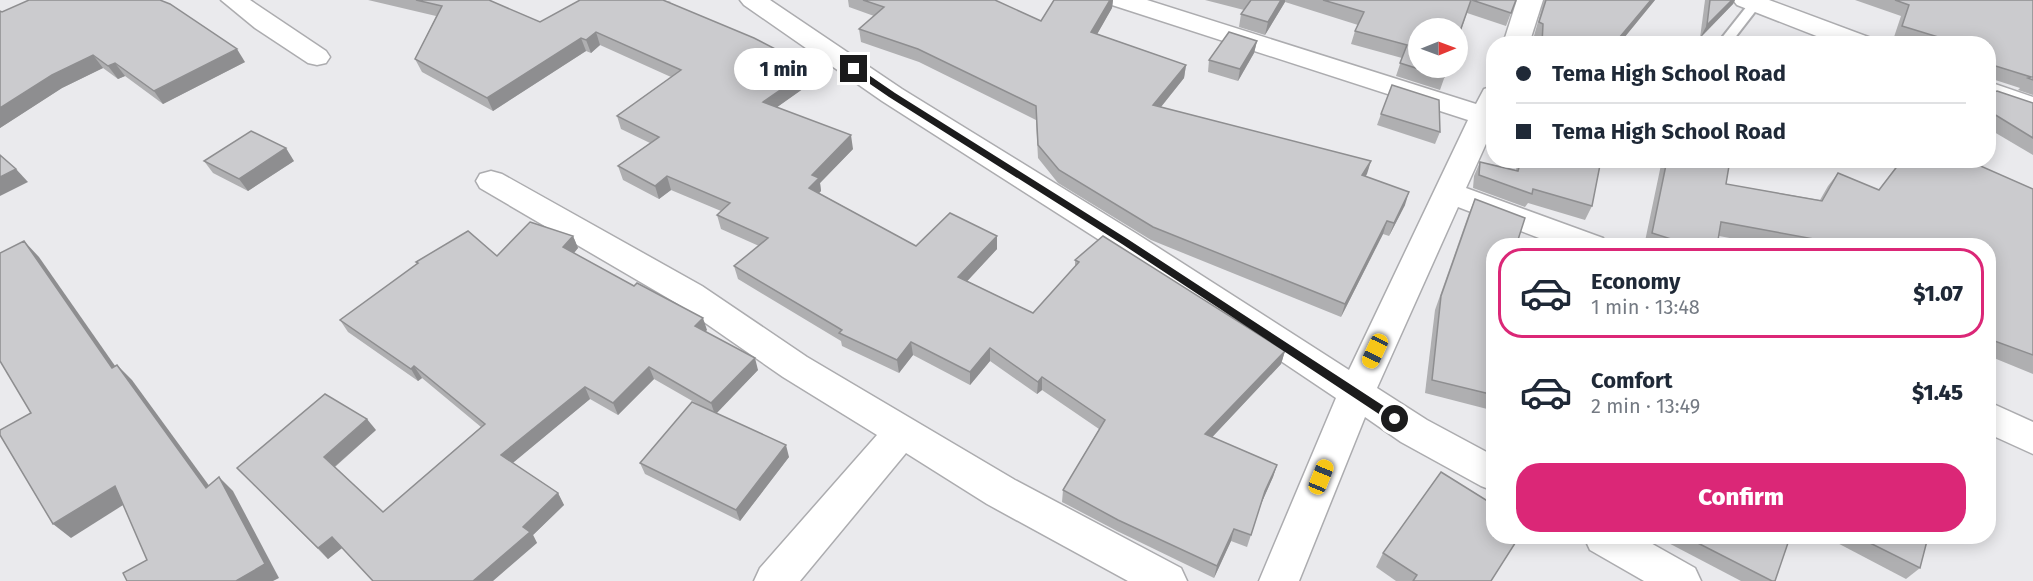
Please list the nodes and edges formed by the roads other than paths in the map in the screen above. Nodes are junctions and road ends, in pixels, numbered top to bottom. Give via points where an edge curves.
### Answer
1 (234, 0) edge
2 (753, 0) edge
3 (1121, 0) edge
4 (1530, 0) edge
5 (1750, 2) edge
6 (1519, 36) edge
7 (1728, 36) edge
8 (1841, 36) edge
9 (317, 57) dead end
10 (1996, 94) edge
11 (1486, 105) edge
12 (2033, 107) edge
13 (1486, 112) edge
14 (491, 181) dead end
15 (1448, 192) junction
16 (1571, 238) edge
17 (1356, 394) junction
18 (1996, 420) edge
19 (902, 432) junction
20 (2033, 439) edge
21 (1486, 471) edge
22 (1616, 544) edge
23 (774, 581) edge
24 (1167, 581) edge
25 (1279, 581) edge
26 (1681, 581) edge

1 - 9 street
2 - 17 street via 892,95 1126,242
3 - 11 street
4 - 6 street
5 - 7 lane
5 - 8 street
10 - 12 street
13 - 15 street
14 - 19 street via 690,295 795,367
15 - 16 street
15 - 17 street
17 - 21 street
17 - 25 street
18 - 20 street
19 - 23 street
19 - 24 street via 1001,492
22 - 26 street

